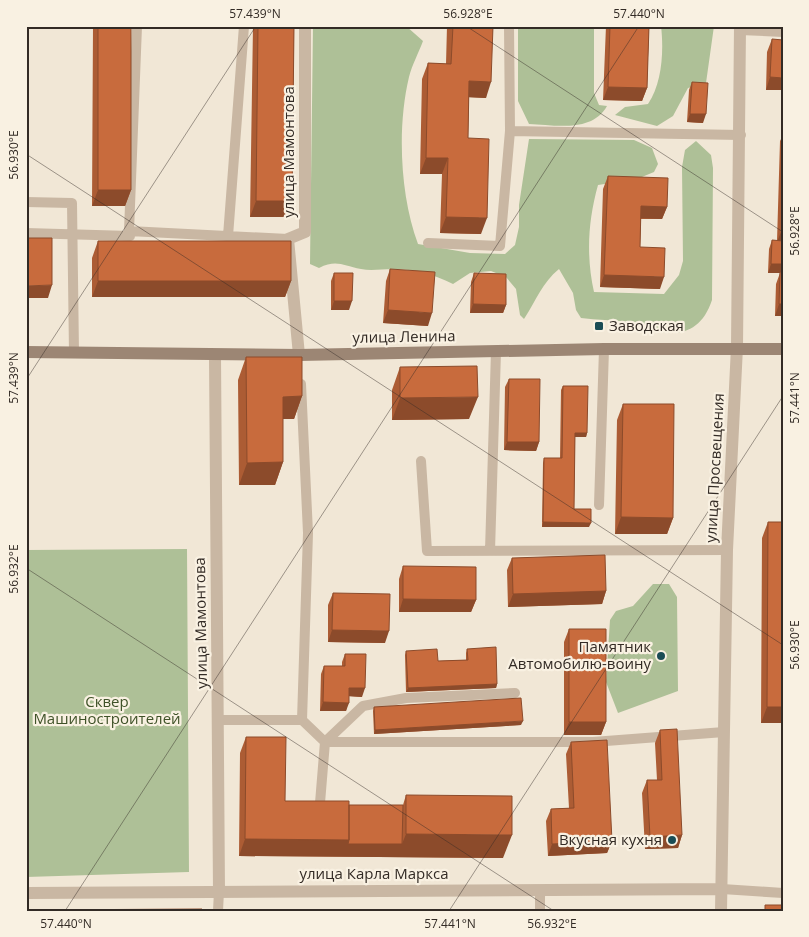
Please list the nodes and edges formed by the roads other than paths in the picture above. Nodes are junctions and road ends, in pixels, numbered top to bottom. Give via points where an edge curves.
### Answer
1 (137, 26) edge
2 (244, 26) edge
3 (305, 26) edge
4 (509, 26) edge
5 (740, 28) edge
6 (783, 32) edge
7 (510, 131) junction
8 (740, 135) junction
9 (26, 202) edge
10 (129, 231) junction
11 (26, 233) edge
12 (73, 234) junction
13 (228, 236) junction
14 (288, 239) junction
15 (428, 243) dead end
16 (737, 347) junction
17 (604, 349) junction
18 (783, 349) edge
19 (496, 351) junction
20 (26, 352) edge
21 (74, 353) junction
22 (215, 356) junction
23 (300, 363) junction
24 (421, 461) dead end
25 (599, 504) dead end
26 (727, 550) junction
27 (490, 551) junction
28 (515, 693) dead end
29 (218, 720) junction
30 (302, 720) junction
31 (724, 732) junction
32 (325, 742) junction
33 (320, 803) edge
34 (722, 889) junction
35 (540, 890) junction
36 (219, 891) junction
37 (26, 893) edge
38 (783, 893) edge
39 (218, 911) edge
40 (540, 911) edge
41 (721, 911) edge

1 - 10 lane
2 - 13 lane
3 - 14 street, улица Мамонтова via 305,232
4 - 7 lane
5 - 6 lane
5 - 8 street, улица Просвещения
7 - 8 lane
7 - 15 lane via 500,246
8 - 16 street, улица Просвещения
9 - 12 lane via 72,203
10 - 12 lane via 130,236
10 - 13 lane
11 - 12 lane
12 - 21 lane
13 - 14 lane
14 - 23 street, улица Мамонтова
16 - 17 street, улица Ленина
16 - 18 street, улица Ленина
16 - 26 street, улица Просвещения
17 - 19 street, улица Ленина
17 - 25 lane
19 - 23 street, улица Ленина
19 - 27 lane
20 - 21 street, улица Ленина
21 - 22 street, улица Ленина
22 - 23 street, улица Ленина
22 - 29 street, улица Мамонтова
23 - 30 lane via 308,533
24 - 27 lane via 427,551
26 - 27 lane
26 - 31 street, улица Просвещения
28 - 32 lane via 406,698 363,706
29 - 30 lane
29 - 36 street, улица Мамонтова
30 - 32 lane
31 - 32 lane via 593,742
31 - 34 street, улица Просвещения
32 - 33 lane
34 - 35 street, улица Карла Маркса
34 - 38 lane
34 - 41 street, улица Просвещения
35 - 36 street, улица Карла Маркса
35 - 40 lane
36 - 37 street, улица Карла Маркса
36 - 39 lane

